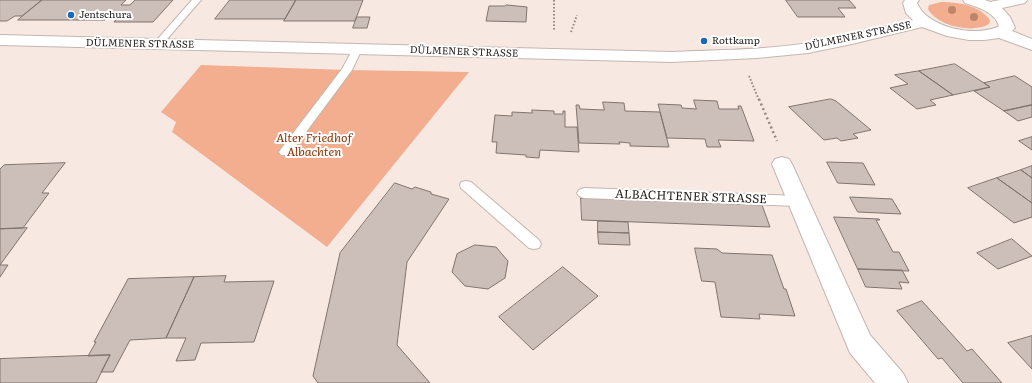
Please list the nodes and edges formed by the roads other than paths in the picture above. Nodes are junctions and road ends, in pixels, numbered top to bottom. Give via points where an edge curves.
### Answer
1 (197, 0) edge
2 (912, 0) edge
3 (970, 0) edge
4 (1020, 0) edge
5 (988, 7) junction
6 (924, 22) junction
7 (1002, 33) junction
8 (0, 40) edge
9 (158, 44) junction
10 (1032, 44) edge
11 (357, 49) junction
12 (284, 152) dead end
13 (782, 164) road end
14 (466, 185) dead end
15 (584, 193) dead end
16 (798, 201) junction
17 (534, 244) dead end
18 (893, 383) edge

1 - 9 lane
2 - 6 main road, DÜLMENER STRASSE via 910,8
3 - 5 main road
4 - 5 main road
5 - 7 main road via 1006,21 1007,28
6 - 7 main road, DÜLMENER STRASSE via 974,36
6 - 11 main road, DÜLMENER STRASSE via 856,39 765,53 624,56
7 - 10 main road
8 - 9 main road, DÜLMENER STRASSE
9 - 11 main road, DÜLMENER STRASSE
11 - 12 lane via 346,70
13 - 16 main road
14 - 17 lane
15 - 16 lane, ALBACHTENER STRASSE
16 - 18 main road via 860,344

